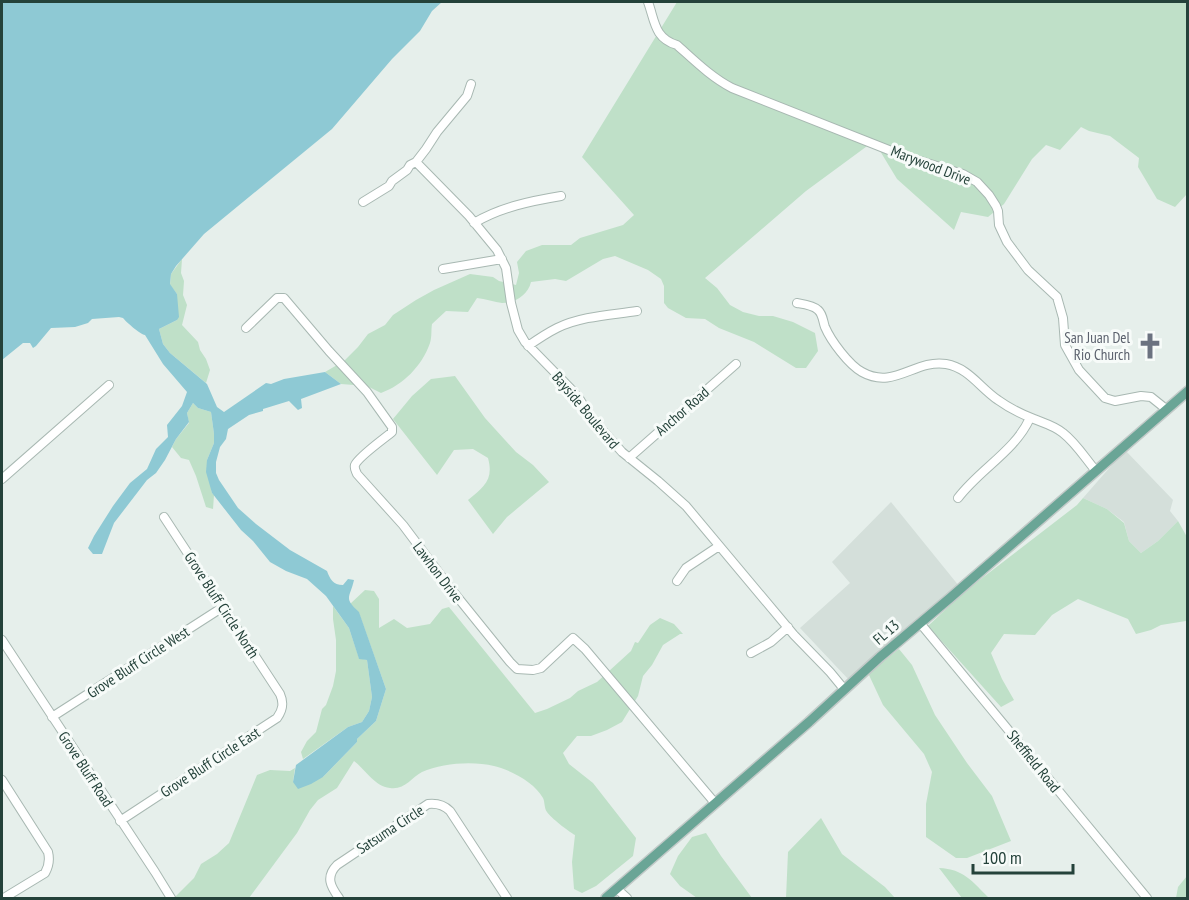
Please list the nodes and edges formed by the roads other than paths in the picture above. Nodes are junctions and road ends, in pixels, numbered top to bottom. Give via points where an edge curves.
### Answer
1 (648, 2) edge
2 (471, 84) dead end
3 (416, 162) junction
4 (561, 196) dead end
5 (363, 202) dead end
6 (474, 223) junction
7 (502, 259) junction
8 (442, 269) dead end
9 (797, 303) dead end
10 (637, 311) dead end
11 (246, 328) dead end
12 (528, 346) junction
13 (736, 364) dead end
14 (109, 385) dead end
15 (1188, 391) edge
16 (1166, 410) junction
17 (1030, 418) junction
18 (629, 458) junction
19 (1096, 471) junction
20 (2, 479) edge
21 (958, 498) dead end
22 (164, 517) dead end
23 (719, 546) junction
24 (677, 581) dead end
25 (223, 607) junction
26 (920, 623) junction
27 (788, 627) junction
28 (2, 640) edge
29 (751, 653) dead end
30 (844, 689) junction
31 (280, 694) joint
32 (52, 717) junction
33 (2, 780) edge
34 (716, 803) junction
35 (120, 821) junction
36 (617, 889) junction
37 (10, 897) edge
38 (171, 898) edge
39 (339, 898) edge
40 (507, 898) edge
41 (606, 898) edge
42 (627, 898) edge
43 (1147, 898) edge

1 - 16 street, Marywood Drive via 661,36 722,83 977,182 996,206 1007,242 1028,270 1057,297 1065,345 1079,370 1105,398 1115,401 1152,397
2 - 3 street via 467,96
3 - 5 street
3 - 6 street, Bayside Boulevard
4 - 6 street via 509,207
6 - 7 street, Bayside Boulevard
7 - 8 street
7 - 12 street, Bayside Boulevard via 520,337
9 - 17 street via 818,310 829,334 849,362 862,372 884,379 927,365 955,366 996,399
10 - 12 street via 568,323
11 - 34 street, Lawhon Drive via 277,298 284,298 367,392 392,427 392,432 356,463 357,474 403,525 510,662 517,669 541,668 573,638
12 - 18 street, Bayside Boulevard via 571,389 598,426
13 - 18 street, Anchor Road
14 - 20 street
15 - 16 main road, FL 13
16 - 19 main road, FL 13
17 - 19 street via 1064,433
17 - 21 street via 1016,441
18 - 23 street, Bayside Boulevard via 686,506
19 - 26 main road, FL 13
22 - 25 street, Grove Bluff Circle North
23 - 24 street via 686,568
23 - 27 street, Bayside Boulevard
25 - 31 street, Grove Bluff Circle North
25 - 32 street, Grove Bluff Circle West
26 - 30 main road, FL 13
26 - 43 street, Sheffield Road
27 - 29 street
27 - 30 street, Bayside Boulevard
28 - 32 street, Grove Bluff Road
30 - 34 main road, FL 13
31 - 35 street, Grove Bluff Circle East via 283,704 277,718
32 - 35 street, Grove Bluff Road
33 - 37 street via 50,858 45,873
34 - 36 main road, FL 13
35 - 38 street, Grove Bluff Road
36 - 41 main road, FL 13
36 - 42 street
39 - 40 street, Satsuma Circle via 332,889 333,868 429,804 443,806 450,812

